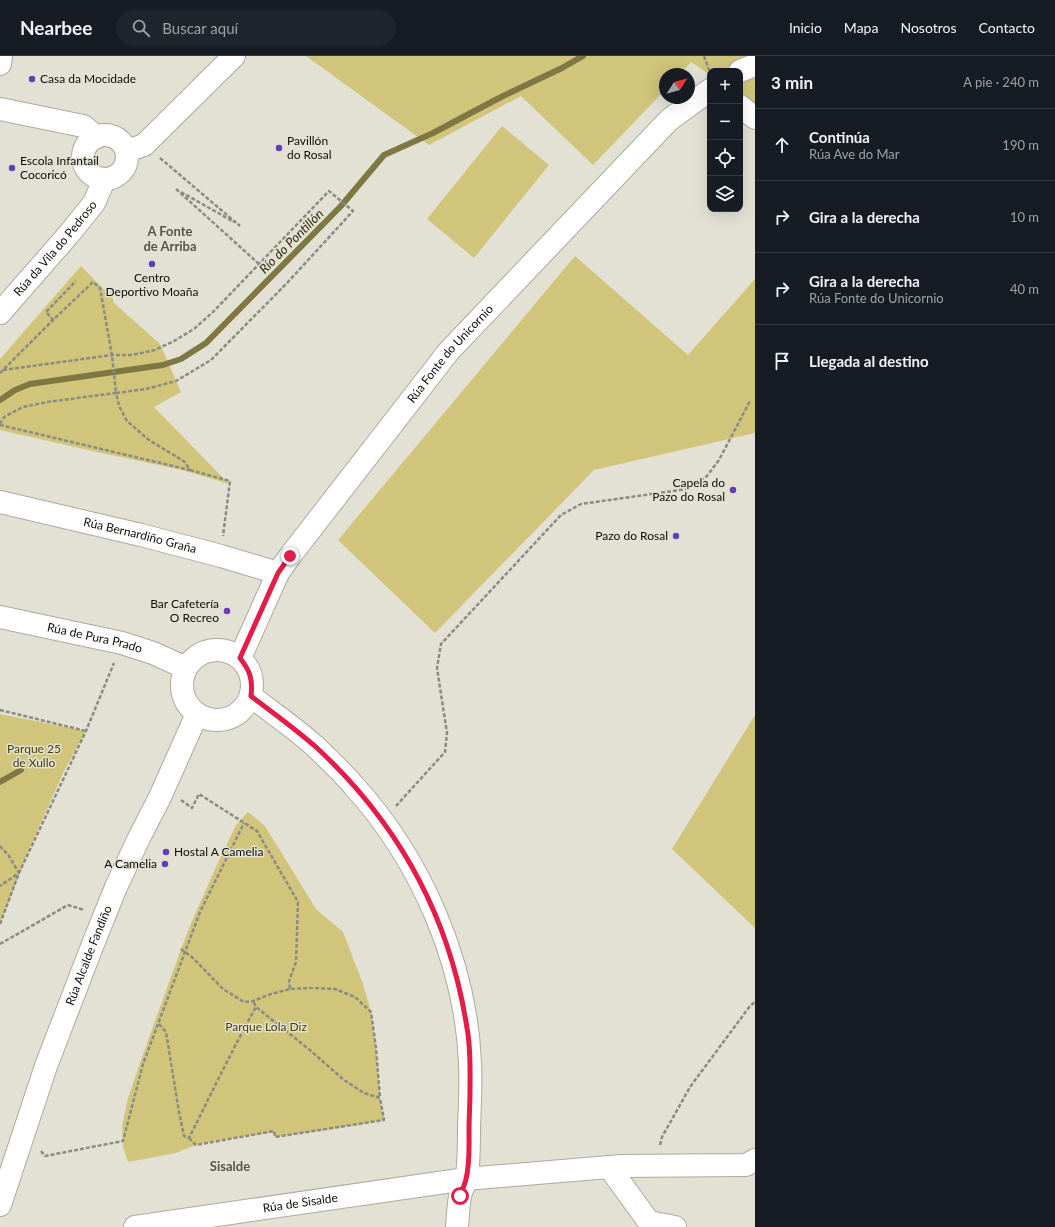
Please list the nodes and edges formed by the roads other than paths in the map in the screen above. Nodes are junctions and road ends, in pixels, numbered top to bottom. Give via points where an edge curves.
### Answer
1 (1, 56) edge
2 (234, 56) edge
3 (0, 64) edge
4 (755, 66) edge
5 (743, 70) edge
6 (707, 92) edge
7 (743, 108) edge
8 (0, 109) edge
9 (755, 118) edge
10 (96, 137) junction
11 (136, 148) junction
12 (104, 180) junction
13 (0, 313) edge
14 (0, 502) edge
15 (278, 573) junction
16 (0, 617) edge
17 (240, 658) junction
18 (186, 668) junction
19 (251, 696) junction
20 (197, 714) junction
21 (755, 1160) edge
22 (609, 1168) junction
23 (466, 1179) junction
24 (0, 1205) edge
25 (168, 1224) edge
26 (135, 1227) edge
27 (458, 1227) edge
28 (675, 1227) edge

1 - 3 street
2 - 11 street
4 - 5 street
6 - 15 street, Rúa Fonte do Unicornio via 669,120 449,351
7 - 9 street
8 - 10 street via 83,126
10 - 11 street via 112,136 124,145
10 - 12 street via 86,147 84,162 90,174
11 - 12 street via 122,172
12 - 13 street, Rúa da Vila do Pedroso via 94,203
14 - 15 street, Rúa Bernardiño Graña via 141,535
15 - 17 street, Rúa Fonte do Unicornio
16 - 18 street, Rúa de Pura Prado via 122,644 153,653
17 - 18 street via 220,650 210,651 200,654
17 - 19 street via 251,675
18 - 20 street via 182,688 190,707
19 - 20 street via 238,714 228,718 212,720
19 - 23 street via 317,748 354,787 382,821 423,887 450,952 468,1029 469,1158
20 - 24 street, Rúa Alcalde Fandiño via 104,917 64,1018
21 - 22 street, Rúa de Sisalde via 746,1165
22 - 23 street, Rúa de Sisalde
22 - 28 street via 649,1222
23 - 25 street, Rúa de Sisalde
23 - 27 street via 460,1196
25 - 26 street, Rúa de Sisalde

